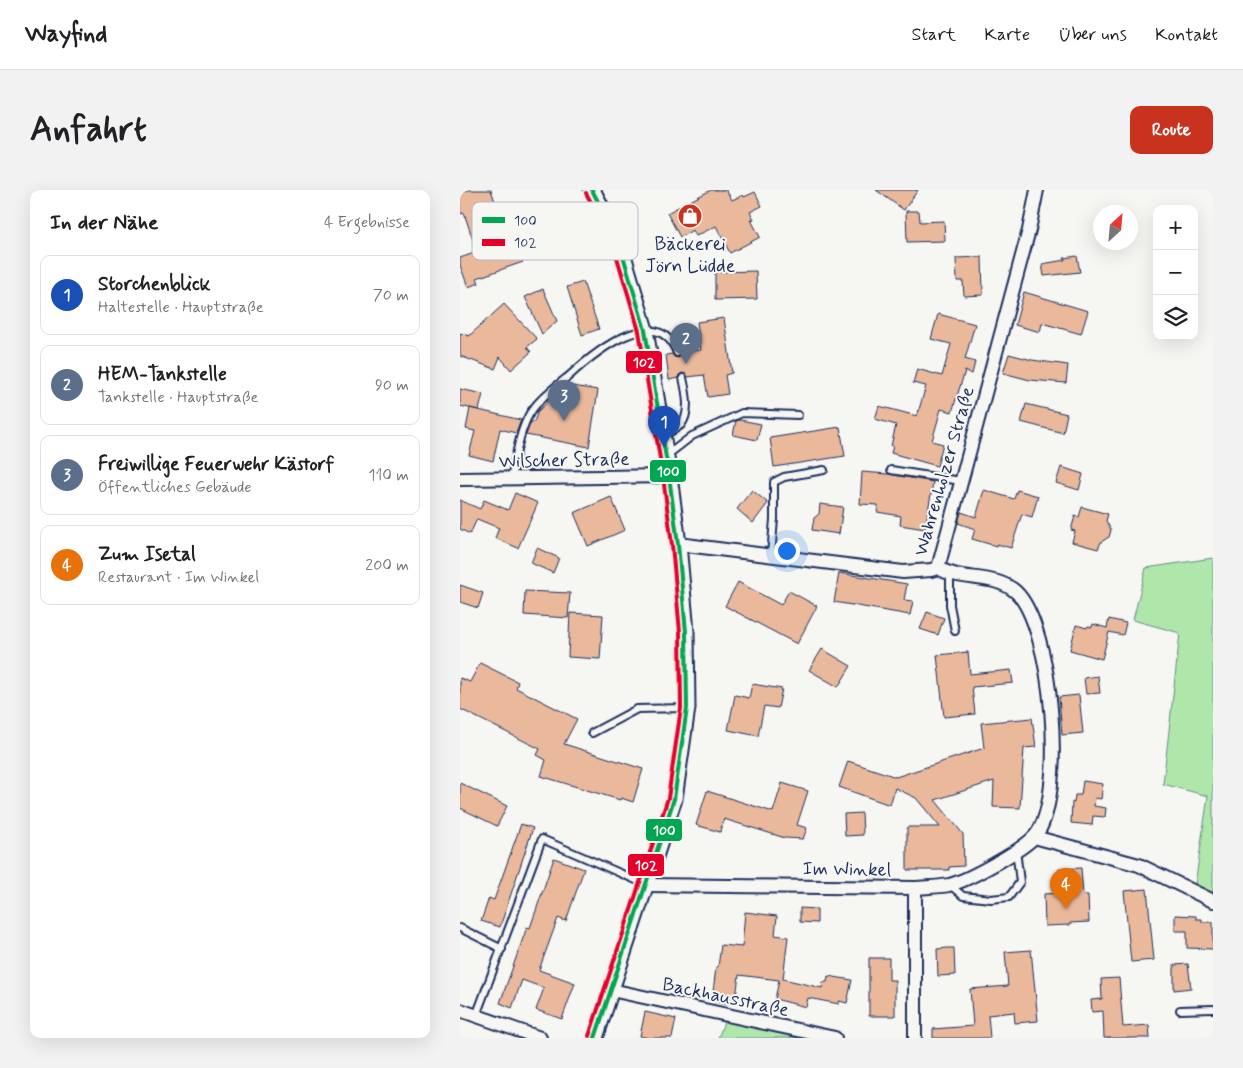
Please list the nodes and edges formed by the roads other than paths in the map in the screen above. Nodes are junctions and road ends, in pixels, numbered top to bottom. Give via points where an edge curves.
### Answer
1 (592, 190) edge
2 (1037, 190) edge
3 (598, 202) edge
4 (624, 260) edge
5 (645, 330) junction
6 (677, 353) dead end
7 (683, 378) dead end
8 (798, 416) dead end
9 (662, 436) junction
10 (665, 457) junction
11 (824, 470) dead end
12 (892, 470) dead end
13 (669, 476) junction
14 (460, 479) edge
15 (511, 479) junction
16 (961, 481) junction
17 (678, 544) junction
18 (771, 556) junction
19 (938, 568) junction
20 (950, 574) junction
21 (955, 631) dead end
22 (687, 708) junction
23 (592, 733) dead end
24 (1034, 837) junction
25 (1016, 850) junction
26 (646, 885) junction
27 (950, 885) junction
28 (915, 888) junction
29 (1213, 901) edge
30 (460, 928) edge
31 (502, 949) junction
32 (611, 990) junction
33 (1213, 1009) edge
34 (460, 1010) edge
35 (1180, 1010) dead end
36 (476, 1016) junction
37 (540, 1038) edge
38 (594, 1038) edge
39 (834, 1038) edge
40 (915, 1038) edge

1 - 3 street
2 - 16 street, Wahrenholzer Straße
4 - 5 street
5 - 6 lane via 664,334
5 - 9 street
5 - 15 lane via 630,333 594,354 541,399 523,430
7 - 9 lane via 687,404 683,422
8 - 10 lane via 742,413 692,436
9 - 10 street
10 - 13 street
11 - 18 lane via 784,477 774,482
12 - 16 lane
13 - 15 street, Wilscher Straße
13 - 17 street
14 - 15 street, Wilscher Straße
16 - 19 street, Wahrenholzer Straße
17 - 18 street, Wahrenholzer Straße
17 - 22 street via 686,632
18 - 19 street, Wahrenholzer Straße via 902,572
19 - 20 street, Im Winkel
20 - 21 lane via 950,605
20 - 24 street, Im Winkel via 1006,585 1025,602 1038,634 1050,689 1052,760 1050,797 1042,826
22 - 23 lane via 636,709
22 - 26 street via 674,799
24 - 25 street, Im Winkel
24 - 29 street via 1139,865
25 - 27 street, Im Winkel
25 - 27 lane via 1020,882 1009,897 963,896
26 - 28 street, Im Winkel
26 - 31 lane via 542,839
26 - 32 street
27 - 28 street, Im Winkel
28 - 40 street
30 - 31 lane
31 - 36 lane
32 - 38 street
32 - 39 street, Backhausstraße
33 - 35 lane
34 - 36 street
36 - 37 street

